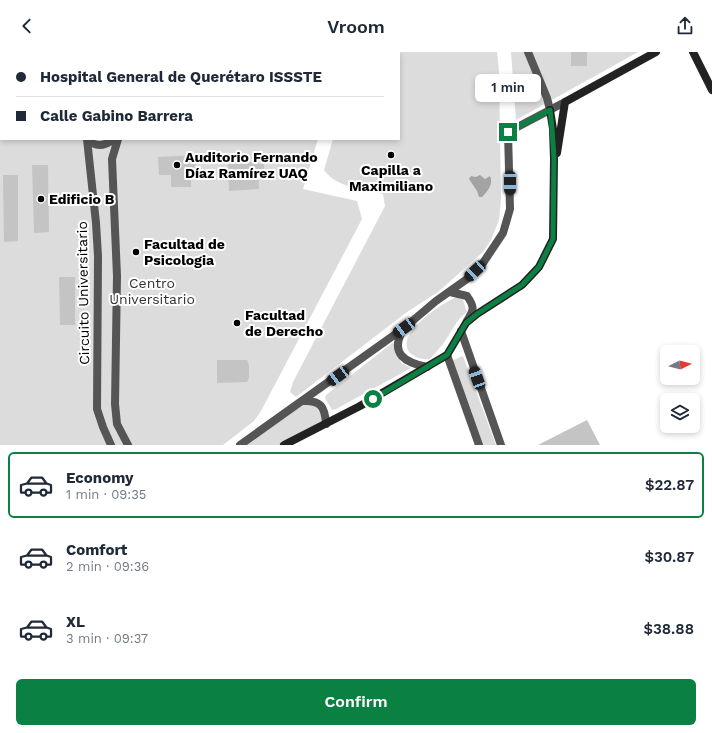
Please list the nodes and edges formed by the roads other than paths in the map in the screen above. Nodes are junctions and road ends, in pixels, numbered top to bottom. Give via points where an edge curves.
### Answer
1 (528, 52) edge
2 (656, 52) edge
3 (693, 52) edge
4 (712, 90) edge
5 (566, 102) junction
6 (550, 110) junction
7 (87, 140) edge
8 (88, 140) edge
9 (113, 140) edge
10 (118, 140) edge
11 (554, 158) junction
12 (450, 292) junction
13 (466, 323) junction
14 (404, 328) junction
15 (461, 331) junction
16 (447, 355) junction
17 (428, 367) junction
18 (303, 401) junction
19 (326, 424) junction
20 (112, 445) edge
21 (128, 445) edge
22 (240, 445) edge
23 (284, 445) edge
24 (479, 445) edge
25 (501, 445) edge

1 - 6 street
2 - 5 street
3 - 4 street
5 - 6 street
5 - 11 street
6 - 11 street
6 - 12 street via 508,132 510,209 503,233 483,263
7 - 20 street, Circuito Universitario via 98,256 97,409 102,427
8 - 9 street via 99,146
10 - 21 street via 112,159 117,276 115,404 117,424
11 - 13 street via 553,239 539,267 522,285
12 - 13 street via 467,296 472,304 473,312
12 - 14 street
13 - 15 street
14 - 17 street via 399,336 398,346 401,355 408,362
14 - 18 street
15 - 16 street
15 - 25 street
16 - 17 street
16 - 24 street
17 - 19 street
18 - 19 street via 313,400 320,404 324,410
18 - 22 street
19 - 23 street

